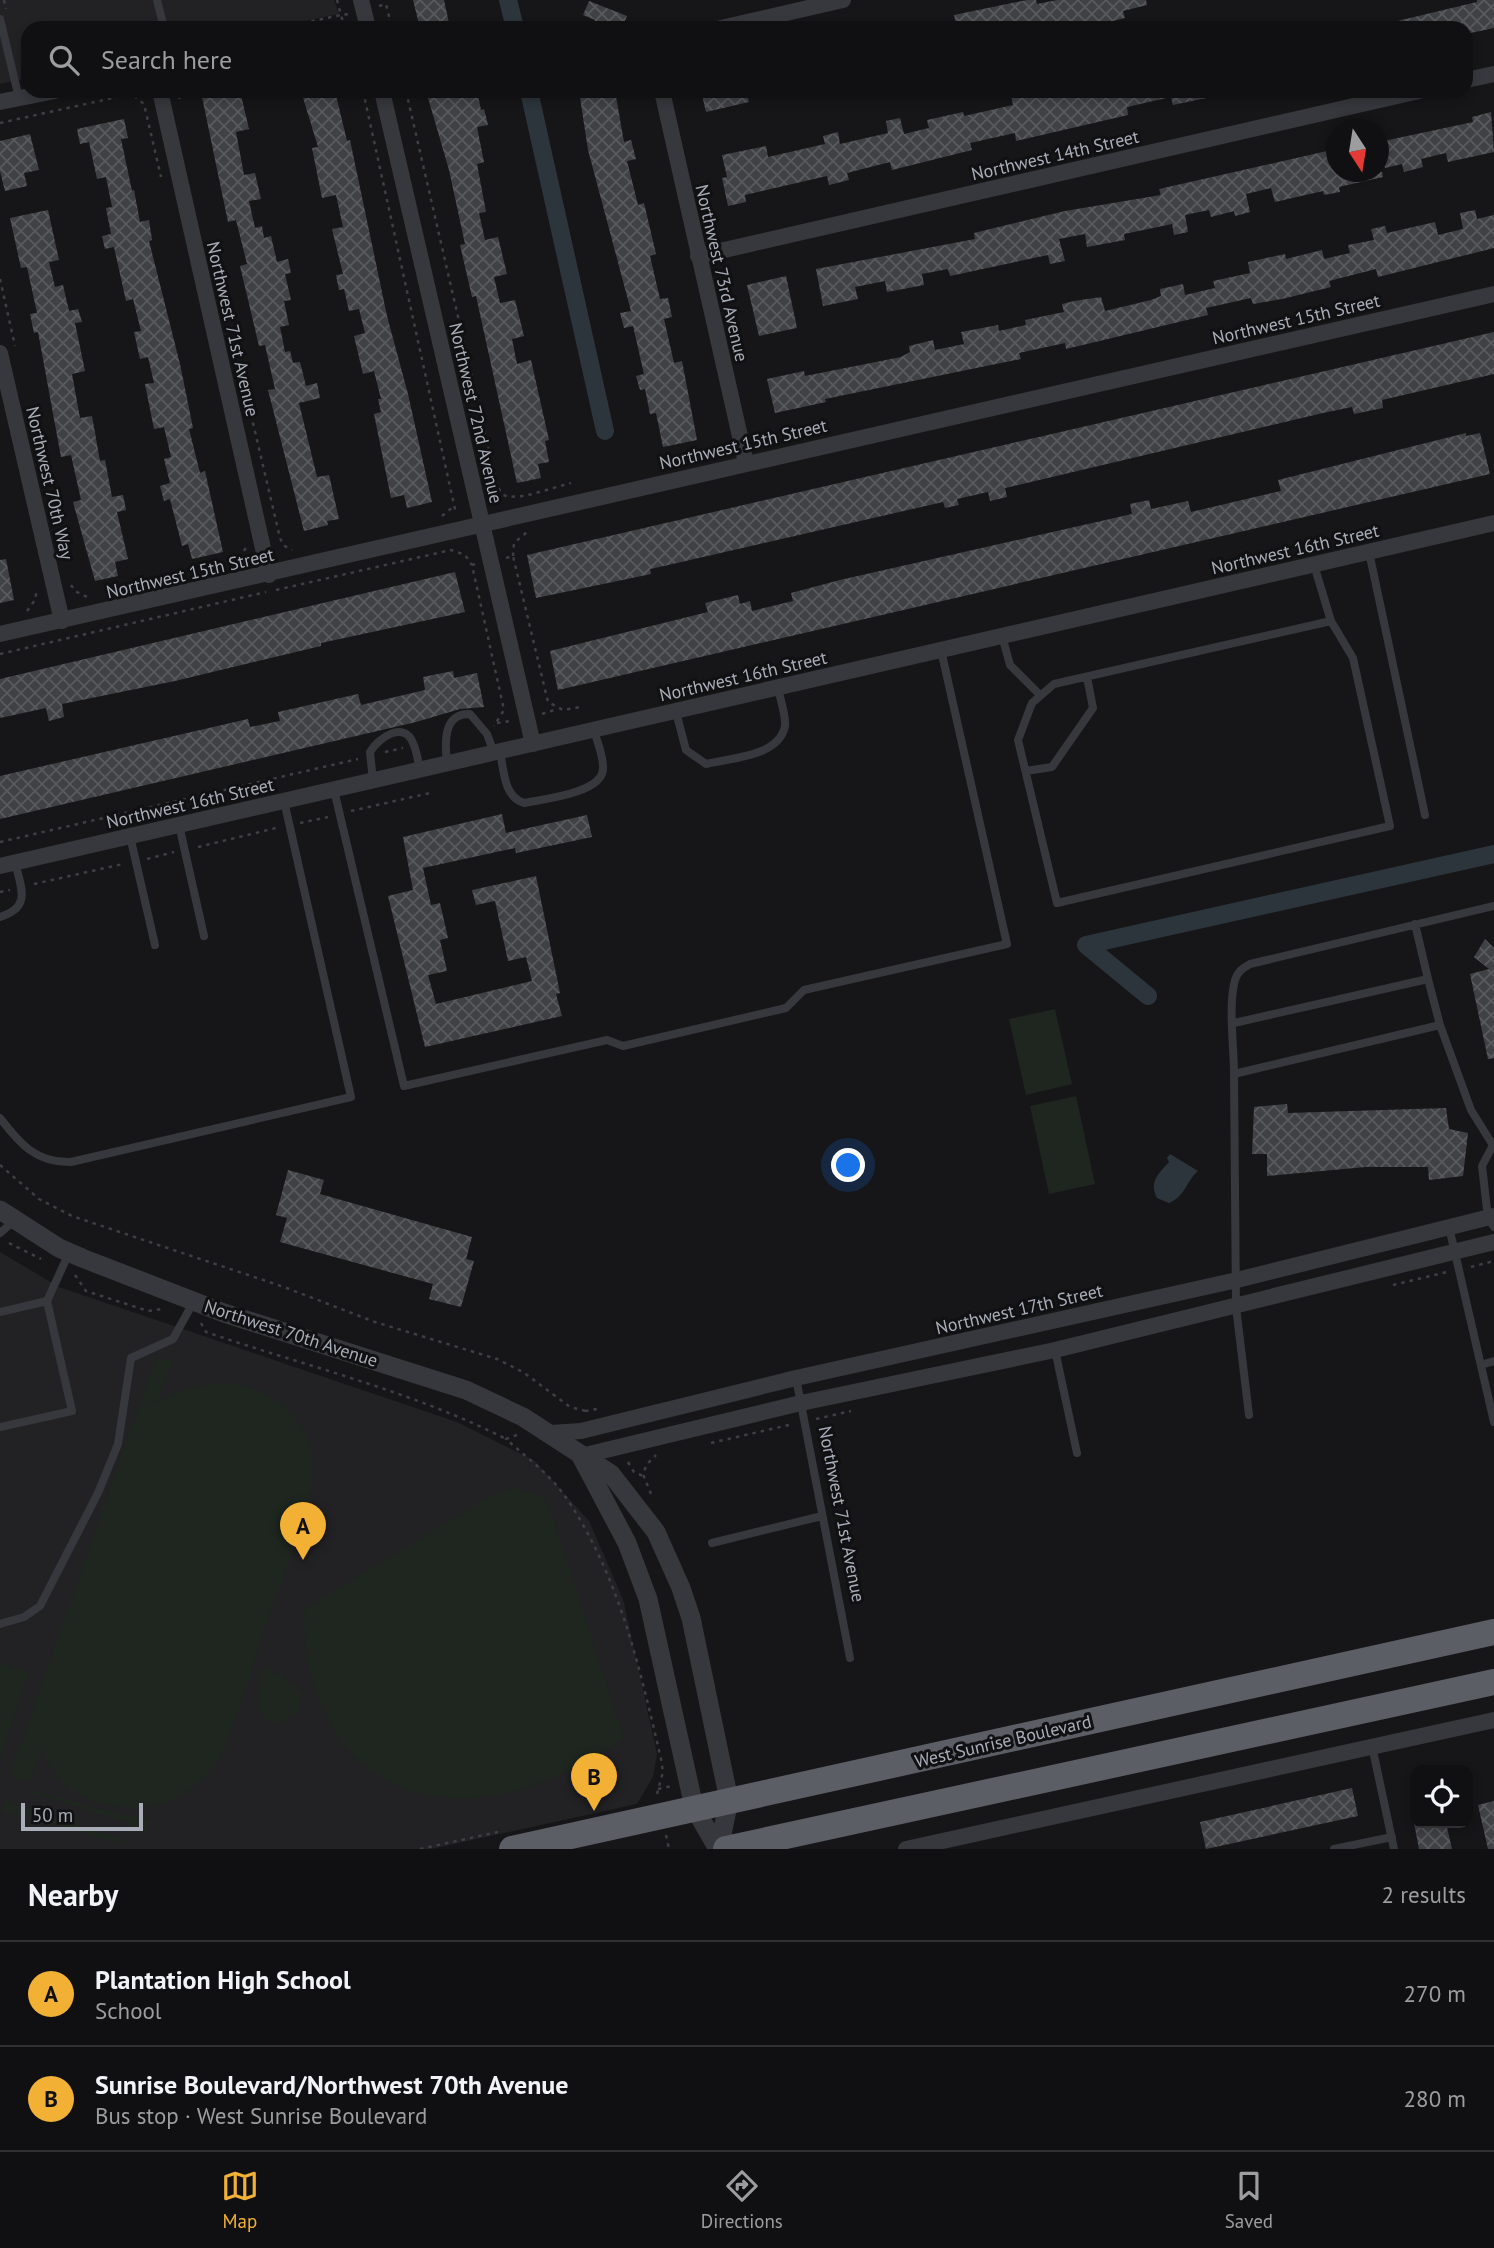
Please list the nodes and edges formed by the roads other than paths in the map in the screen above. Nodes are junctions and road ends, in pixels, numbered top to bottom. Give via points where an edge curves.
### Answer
1 (157, 0) edge
2 (361, 0) edge
3 (843, 0) edge
4 (0, 19) edge
5 (162, 21) edge
6 (362, 21) edge
7 (752, 21) edge
8 (1494, 74) edge
9 (1473, 78) edge
10 (19, 98) joint
11 (162, 98) edge
12 (384, 98) edge
13 (664, 98) edge
14 (1388, 98) edge
15 (0, 102) edge
16 (698, 256) junction
17 (1494, 294) edge
18 (8, 350) edge
19 (746, 463) junction
20 (482, 523) junction
21 (1494, 523) edge
22 (1369, 552) junction
23 (1314, 565) junction
24 (270, 575) junction
25 (62, 621) junction
26 (1331, 621) junction
27 (0, 634) edge
28 (1002, 636) junction
29 (941, 650) junction
30 (1087, 677) junction
31 (778, 688) junction
32 (1040, 694) junction
33 (676, 712) junction
34 (594, 730) junction
35 (533, 744) junction
36 (497, 753) junction
37 (447, 764) junction
38 (420, 770) junction
39 (1026, 771) junction
40 (373, 781) junction
41 (334, 790) junction
42 (284, 801) junction
43 (1425, 815) dead end
44 (178, 825) junction
45 (130, 836) junction
46 (8, 864) edge
47 (1494, 906) edge
48 (0, 916) edge
49 (1415, 924) junction
50 (204, 936) dead end
51 (155, 945) dead end
52 (1428, 979) junction
53 (1234, 1023) junction
54 (1440, 1025) junction
55 (1234, 1074) junction
56 (0, 1118) edge
57 (1493, 1149) edge
58 (1492, 1220) edge
59 (5, 1221) edge
60 (1449, 1227) junction
61 (1494, 1242) edge
62 (1379, 1243) junction
63 (1454, 1251) junction
64 (65, 1261) junction
65 (1386, 1268) junction
66 (1237, 1280) junction
67 (47, 1301) junction
68 (191, 1307) junction
69 (1236, 1307) junction
70 (0, 1312) edge
71 (1055, 1350) junction
72 (1494, 1361) edge
73 (1480, 1365) junction
74 (796, 1378) junction
75 (801, 1402) junction
76 (1249, 1415) dead end
77 (1494, 1422) edge
78 (0, 1427) edge
79 (545, 1430) junction
80 (1077, 1453) dead end
81 (581, 1455) junction
82 (822, 1516) junction
83 (712, 1543) dead end
84 (0, 1624) edge
85 (1494, 1632) edge
86 (850, 1658) dead end
87 (1494, 1682) edge
88 (1494, 1720) edge
89 (1372, 1746) junction
90 (729, 1800) junction
91 (694, 1807) junction
92 (1392, 1837) junction
93 (940, 1846) edge
94 (512, 1849) edge
95 (719, 1849) edge
96 (726, 1849) edge
97 (906, 1849) edge
98 (1334, 1849) edge
99 (1394, 1849) edge

1 - 5 lane
2 - 6 street
3 - 7 street
4 - 10 lane
8 - 9 street
10 - 15 street
11 - 24 street, Northwest 71st Avenue
12 - 20 street, Northwest 72nd Avenue
13 - 16 street, Northwest 73rd Avenue
14 - 16 street, Northwest 14th Street
16 - 19 street, Northwest 73rd Avenue
17 - 19 street, Northwest 15th Street
18 - 25 street, Northwest 70th Way
19 - 20 street, Northwest 15th Street
20 - 24 street, Northwest 15th Street
20 - 35 street, Northwest 72nd Avenue
21 - 22 street, Northwest 16th Street
22 - 23 street, Northwest 16th Street
22 - 43 lane
23 - 26 lane
23 - 28 street, Northwest 16th Street
24 - 25 street, Northwest 15th Street
25 - 27 street, Northwest 15th Street
26 - 30 lane
26 - 39 lane via 1353,658 1390,826 1057,903
28 - 29 street, Northwest 16th Street
28 - 32 lane via 1010,665
29 - 31 street, Northwest 16th Street
29 - 41 lane via 1007,944 804,990 786,1008 623,1046 607,1040 404,1086
30 - 32 lane via 1054,684
30 - 39 lane via 1094,708 1052,767
31 - 33 street, Northwest 16th Street
31 - 33 lane via 785,726 767,750 706,764 686,750
32 - 39 lane via 1018,740
33 - 34 street, Northwest 16th Street
34 - 35 street, Northwest 16th Street
34 - 36 lane via 603,771 588,789 516,801
35 - 36 street, Northwest 16th Street
36 - 37 street, Northwest 16th Street
36 - 37 lane via 470,714 454,718 446,732
37 - 38 street, Northwest 16th Street
38 - 40 street, Northwest 16th Street
38 - 40 lane via 409,737 392,732 375,744 370,756
40 - 41 street, Northwest 16th Street
41 - 42 street, Northwest 16th Street
42 - 44 street, Northwest 16th Street
42 - 56 lane via 351,1097 71,1161 45,1160 27,1150
44 - 45 street, Northwest 16th Street
44 - 50 lane
45 - 46 street, Northwest 16th Street
45 - 51 lane
46 - 48 lane via 21,887 20,906
47 - 49 lane
49 - 52 lane
49 - 53 lane via 1250,964 1235,980
52 - 53 lane
52 - 54 lane
53 - 55 lane
54 - 55 lane
54 - 57 lane via 1471,1110
55 - 66 lane
57 - 58 lane via 1482,1166
58 - 60 street, Northwest 17th Street
59 - 64 street, Northwest 70th Avenue
60 - 62 street, Northwest 17th Street
60 - 63 lane
61 - 63 street
62 - 65 lane
62 - 66 street, Northwest 17th Street
63 - 65 street
63 - 73 lane
64 - 67 lane
64 - 68 street, Northwest 70th Avenue
65 - 69 street
66 - 69 lane
66 - 74 street, Northwest 17th Street
67 - 70 lane
67 - 78 lane via 72,1412
68 - 79 street, Northwest 70th Avenue via 466,1390
68 - 84 lane via 173,1339 131,1358 118,1444 99,1493 40,1606
69 - 71 street
69 - 76 lane
71 - 75 street
71 - 80 lane
72 - 73 lane
73 - 77 lane
74 - 75 lane, Northwest 71st Avenue
74 - 79 street, Northwest 17th Street via 599,1426
75 - 81 street
75 - 82 lane, Northwest 71st Avenue
79 - 81 street, Northwest 70th Avenue
81 - 90 street, Northwest 70th Avenue via 611,1474 656,1532 681,1588
81 - 91 street, Northwest 70th Avenue via 627,1543 648,1599
82 - 83 lane
82 - 86 lane, Northwest 71st Avenue
85 - 90 highway, West Sunrise Boulevard
87 - 96 highway
88 - 89 street
89 - 92 lane
89 - 93 street
90 - 91 highway, West Sunrise Boulevard
90 - 95 street, Northwest 70th Avenue
91 - 94 highway, West Sunrise Boulevard
91 - 95 street, Northwest 70th Avenue
92 - 98 lane
92 - 99 lane
93 - 97 street

